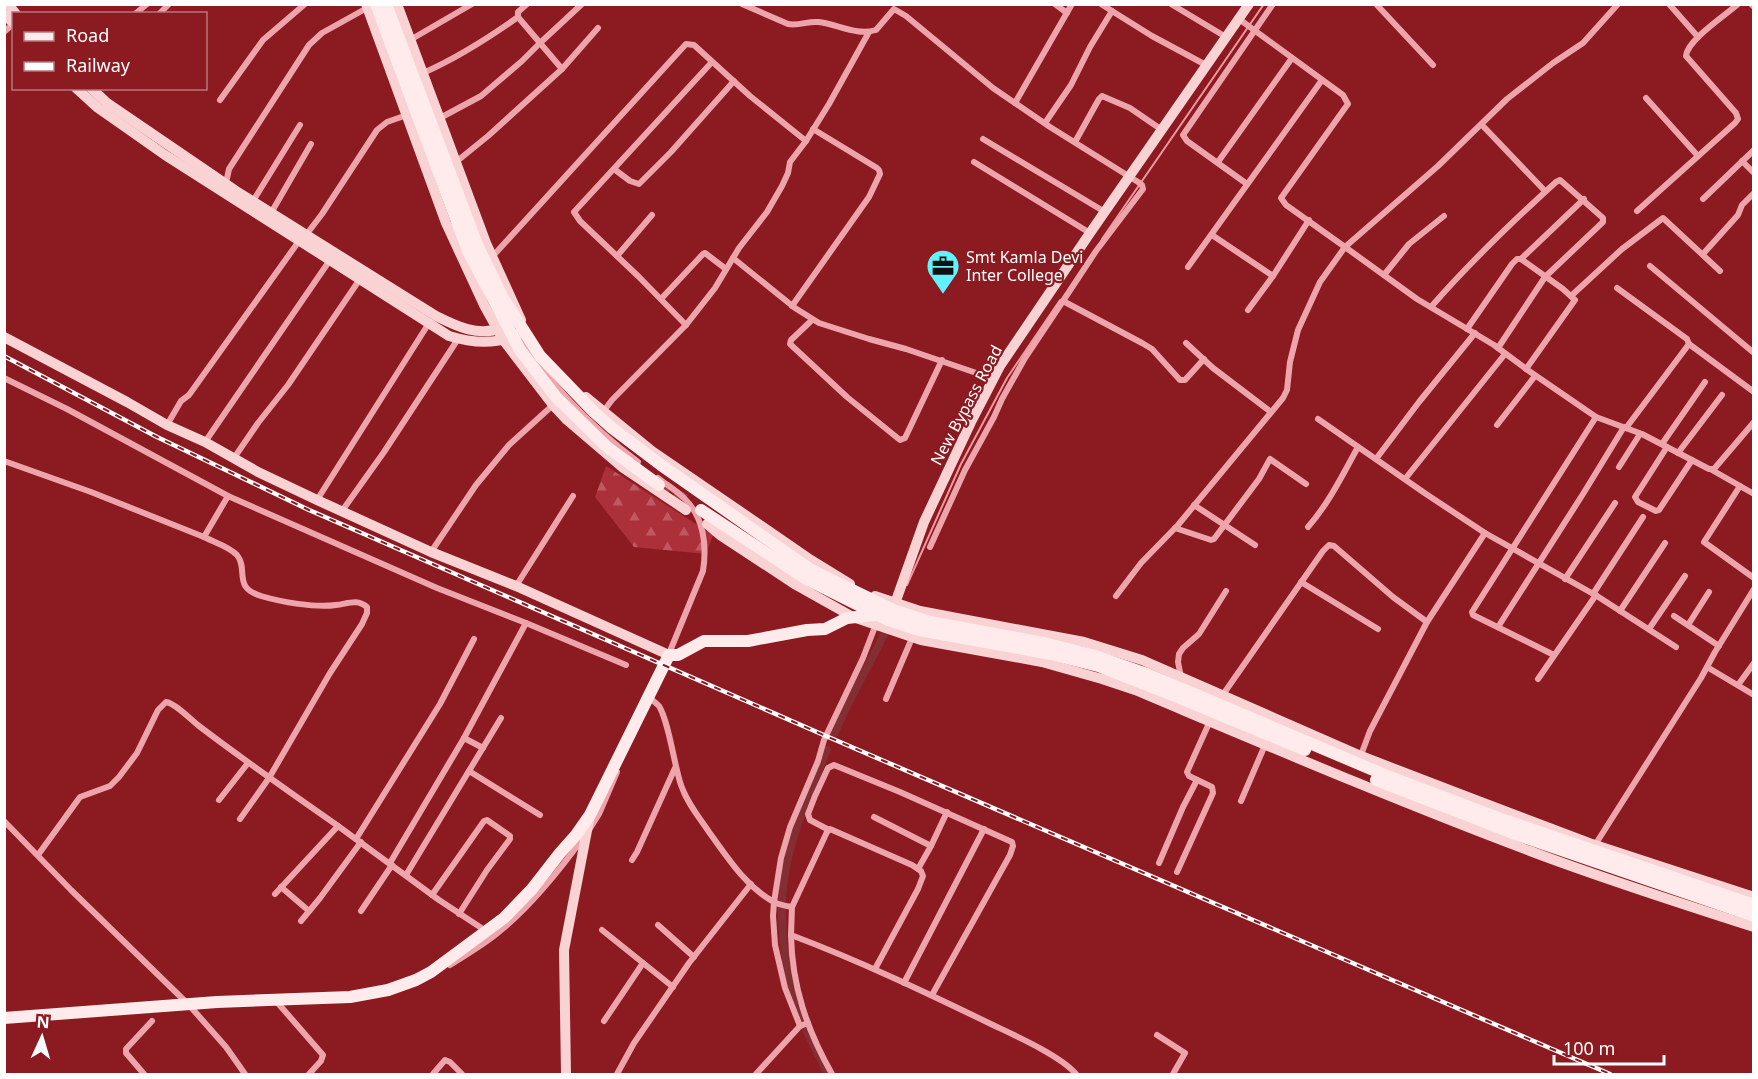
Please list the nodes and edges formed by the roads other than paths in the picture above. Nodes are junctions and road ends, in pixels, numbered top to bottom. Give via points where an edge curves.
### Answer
1 (305, 4) edge
2 (471, 4) edge
3 (526, 4) edge
4 (582, 4) edge
5 (742, 4) edge
6 (1055, 4) edge
7 (1072, 4) edge
8 (1101, 4) edge
9 (1171, 4) edge
10 (1273, 4) edge
11 (1376, 4) edge
12 (1618, 4) edge
13 (1669, 4) edge
14 (1738, 4) edge
15 (396, 5) edge
16 (370, 6) edge
17 (752, 6) edge
18 (1245, 6) edge
19 (896, 7) edge
20 (1112, 11) junction
21 (1067, 13) junction
22 (518, 17) junction
23 (1248, 26) junction
24 (598, 28) dead end
25 (869, 32) junction
26 (1698, 37) junction
27 (1226, 38) junction
28 (410, 40) junction
29 (540, 43) junction
30 (1292, 58) junction
31 (712, 62) junction
32 (1206, 65) junction
33 (1433, 65) dead end
34 (562, 69) junction
35 (423, 73) junction
36 (1322, 80) junction
37 (734, 81) junction
38 (94, 92) edge
39 (1646, 98) dead end
40 (220, 100) dead end
41 (1015, 103) junction
42 (407, 115) junction
43 (440, 118) junction
44 (1045, 123) junction
45 (1482, 124) junction
46 (300, 125) dead end
47 (813, 129) junction
48 (1162, 130) junction
49 (983, 139) dead end
50 (806, 141) junction
51 (1076, 142) junction
52 (311, 144) dead end
53 (1754, 150) edge
54 (1698, 156) junction
55 (1742, 161) junction
56 (456, 162) junction
57 (974, 162) dead end
58 (1218, 162) junction
59 (614, 169) junction
60 (1754, 173) edge
61 (1136, 181) junction
62 (226, 183) junction
63 (1247, 184) junction
64 (1545, 191) junction
65 (1754, 193) edge
66 (1703, 199) dead end
67 (1584, 200) junction
68 (254, 201) junction
69 (1637, 211) dead end
70 (1105, 212) junction
71 (271, 213) junction
72 (652, 215) dead end
73 (1444, 216) dead end
74 (1309, 220) junction
75 (1090, 233) junction
76 (1212, 235) junction
77 (302, 238) junction
78 (1345, 246) junction
79 (1703, 254) junction
80 (617, 256) junction
81 (492, 257) junction
82 (733, 258) junction
83 (1521, 259) junction
84 (330, 260) junction
85 (1650, 266) dead end
86 (1188, 267) dead end
87 (726, 268) junction
88 (1720, 271) dead end
89 (1384, 275) junction
90 (1273, 276) junction
91 (1545, 277) junction
92 (360, 279) junction
93 (1617, 288) dead end
94 (1571, 296) junction
95 (661, 299) junction
96 (1063, 301) junction
97 (792, 306) junction
98 (1431, 307) junction
99 (1248, 310) dead end
100 (812, 320) junction
101 (429, 323) junction
102 (442, 325) junction
103 (686, 325) junction
104 (1467, 329) junction
105 (512, 331) junction
106 (1475, 333) junction
107 (4, 337) edge
108 (458, 339) junction
109 (1186, 343) dead end
110 (1689, 344) junction
111 (1498, 348) junction
112 (1754, 352) edge
113 (1505, 354) junction
114 (1204, 359) junction
115 (942, 360) junction
116 (1526, 369) junction
117 (556, 373) junction
118 (1535, 376) junction
119 (4, 378) edge
120 (994, 379) junction
121 (1705, 382) dead end
122 (1754, 392) edge
123 (1722, 395) dead end
124 (553, 405) junction
125 (603, 411) junction
126 (1271, 412) junction
127 (1596, 417) junction
128 (1318, 418) dead end
129 (1754, 422) edge
130 (167, 425) junction
131 (1497, 425) dead end
132 (1625, 427) junction
133 (1640, 434) junction
134 (205, 442) junction
135 (1664, 445) junction
136 (1358, 447) junction
137 (1678, 453) junction
138 (234, 458) junction
139 (1376, 459) junction
140 (1692, 460) junction
141 (4, 461) edge
142 (1619, 467) dead end
143 (1712, 470) junction
144 (1405, 479) junction
145 (1306, 484) dead end
146 (659, 485) tunnel mouth
147 (1740, 486) junction
148 (1754, 494) edge
149 (228, 495) junction
150 (946, 495) junction
151 (573, 496) dead end
152 (317, 500) junction
153 (1614, 503) dead end
154 (1194, 505) junction
155 (342, 510) junction
156 (686, 510) dead end
157 (701, 510) tunnel mouth
158 (1643, 517) dead end
159 (706, 524) dead end
160 (1225, 525) junction
161 (1308, 527) dead end
162 (1175, 528) junction
163 (1485, 533) junction
164 (204, 537) junction
165 (1665, 543) dead end
166 (1255, 545) dead end
167 (930, 546) dead end
168 (1512, 549) junction
169 (431, 552) junction
170 (1539, 563) junction
171 (1685, 576) dead end
172 (1754, 578) edge
173 (1565, 579) junction
174 (1301, 582) junction
175 (516, 586) junction
176 (1754, 589) edge
177 (1226, 591) dead end
178 (1709, 592) dead end
179 (1594, 595) junction
180 (1116, 597) dead end
181 (1620, 611) junction
182 (1674, 616) dead end
183 (853, 617) junction
184 (885, 617) junction
185 (1426, 622) junction
186 (526, 623) junction
187 (1688, 625) junction
188 (1498, 627) junction
189 (1378, 629) dead end
190 (1648, 629) junction
191 (912, 638) junction
192 (474, 639) dead end
193 (1719, 646) junction
194 (1677, 647) dead end
195 (669, 655) junction
196 (1554, 656) junction
197 (1754, 663) edge
198 (626, 665) dead end
199 (1707, 667) junction
200 (1181, 678) junction
201 (1538, 679) dead end
202 (1738, 685) junction
203 (1754, 695) edge
204 (648, 696) junction
205 (1222, 696) junction
206 (886, 699) dead end
207 (501, 718) dead end
208 (1210, 721) junction
209 (464, 738) junction
210 (1265, 745) junction
211 (483, 748) junction
212 (1361, 755) junction
213 (248, 763) junction
214 (675, 767) junction
215 (469, 771) junction
216 (270, 778) junction
217 (1197, 780) junction
218 (219, 800) dead end
219 (1241, 801) dead end
220 (947, 813) junction
221 (540, 815) dead end
222 (590, 815) junction
223 (874, 817) dead end
224 (240, 819) dead end
225 (4, 821) edge
226 (338, 826) junction
227 (984, 829) junction
228 (829, 830) junction
229 (358, 840) junction
230 (1596, 845) junction
231 (931, 846) junction
232 (38, 855) junction
233 (632, 860) dead end
234 (1159, 863) dead end
235 (391, 864) junction
236 (918, 869) junction
237 (1177, 872) dead end
238 (406, 875) junction
239 (751, 884) junction
240 (281, 887) junction
241 (274, 894) dead end
242 (432, 895) junction
243 (1754, 897) edge
244 (775, 903) junction
245 (1754, 905) edge
246 (790, 907) junction
247 (309, 911) junction
248 (361, 911) dead end
249 (459, 914) junction
250 (1754, 916) edge
251 (301, 921) dead end
252 (658, 924) dead end
253 (1754, 927) edge
254 (602, 930) dead end
255 (486, 932) junction
256 (791, 935) junction
257 (694, 957) junction
258 (643, 963) junction
259 (875, 969) junction
260 (431, 972) junction
261 (904, 983) junction
262 (673, 987) junction
263 (932, 996) junction
264 (276, 1000) junction
265 (189, 1005) junction
266 (4, 1018) edge
267 (152, 1021) dead end
268 (604, 1021) dead end
269 (804, 1025) junction
270 (1157, 1035) dead end
271 (144, 1074) edge
272 (245, 1074) edge
273 (309, 1074) edge
274 (434, 1074) edge
275 (462, 1074) edge
276 (566, 1074) edge
277 (617, 1074) edge
278 (756, 1074) edge
279 (832, 1074) edge
280 (1076, 1074) edge
281 (1173, 1074) edge

1 - 40 street via 263,40
2 - 28 street
3 - 22 street
4 - 29 street
5 - 17 street
6 - 21 street
7 - 21 street
8 - 20 street
9 - 27 street
10 - 23 street
11 - 33 street
12 - 45 street via 1583,43 1507,99
13 - 26 street
14 - 26 street
15 - 28 main road
15 - 105 main road via 478,247 503,298
16 - 42 main road
16 - 62 street via 322,33 309,45 229,169
16 - 105 main road via 468,251
17 - 25 street via 793,25 815,21
18 - 23 main road, New Bypass Road
19 - 25 street via 876,30
19 - 41 street
20 - 32 street
20 - 44 street
21 - 41 street
22 - 29 street
22 - 35 street
23 - 27 main road, New Bypass Road
23 - 30 street
23 - 58 street via 1183,135
24 - 34 street
25 - 47 street
26 - 54 street via 1686,56 1738,118
27 - 32 main road, New Bypass Road
28 - 35 main road
29 - 34 street
29 - 43 street via 481,96
30 - 36 street
30 - 58 street
31 - 37 street
31 - 59 street
31 - 81 street via 694,45 685,45
32 - 48 main road, New Bypass Road
34 - 56 street
35 - 43 main road
36 - 63 street
36 - 74 street via 1343,95 1348,104 1281,198
37 - 50 street
37 - 59 street via 639,184
38 - 62 main road
38 - 77 main road via 127,130
39 - 54 street
41 - 44 street
42 - 77 street via 377,130 342,186
42 - 105 main road via 446,224 484,305
43 - 56 main road
44 - 51 street
45 - 64 street
45 - 78 street
46 - 68 street
47 - 50 street
47 - 97 street via 877,168 880,174
48 - 51 street via 1130,108 1102,96
48 - 61 main road, New Bypass Road
49 - 70 street
50 - 82 street via 790,162 767,212
51 - 61 street
52 - 71 street
53 - 55 street
54 - 69 street
55 - 60 street
55 - 66 street
56 - 81 main road
57 - 75 street
58 - 63 street
59 - 80 street via 574,212
61 - 70 main road, New Bypass Road
61 - 96 street via 1143,189
62 - 68 main road
63 - 76 street
64 - 67 street via 1560,180
64 - 98 street
65 - 79 street
67 - 83 street
67 - 91 street via 1604,218 1603,222
68 - 71 main road
70 - 75 main road, New Bypass Road
71 - 77 main road
72 - 80 street
73 - 89 street via 1409,244
74 - 78 street
74 - 90 street
75 - 120 main road, New Bypass Road
76 - 86 street
76 - 90 street
77 - 84 main road
77 - 102 main road via 400,294
77 - 130 street
78 - 89 street
78 - 126 street via 1309,304 1298,330 1287,390
79 - 88 street
79 - 94 street via 1663,218
80 - 95 street
81 - 105 main road via 517,309
82 - 87 street
82 - 97 street
83 - 91 street
83 - 104 street via 1512,264
84 - 92 main road
84 - 134 street
85 - 112 street
87 - 95 street via 703,254
87 - 103 street
89 - 98 street
90 - 99 street
91 - 94 street
91 - 111 street
92 - 101 main road
92 - 138 street
93 - 110 street
94 - 116 street via 1575,300
95 - 103 street
96 - 114 street via 1152,349 1180,380 1185,380
96 - 150 street
97 - 100 street
98 - 104 street
100 - 115 street
100 - 115 street via 790,344 900,440 905,438
101 - 102 main road
101 - 152 street
102 - 105 main road via 478,332
102 - 108 main road
103 - 125 street
104 - 106 street
105 - 108 main road via 481,342
105 - 117 main road
105 - 124 main road
105 - 146 main road via 520,350 556,397 607,447
105 - 260 street via 576,408 614,444 685,498 700,525 705,558 703,572 659,679 594,824 518,915 480,946
106 - 111 street
106 - 139 street
107 - 130 main road
108 - 155 street
109 - 114 street
110 - 122 street
110 - 132 street
111 - 113 street
113 - 116 street
113 - 144 street
114 - 126 street
115 - 120 street
116 - 118 street
117 - 125 main road
117 - 184 main road via 612,428 661,465
118 - 127 street
118 - 131 street
119 - 149 street
120 - 150 main road, New Bypass Road via 971,422
121 - 135 street
123 - 137 street
124 - 156 main road via 622,467
124 - 169 street via 509,445 476,485
125 - 184 main road via 652,451 851,584
126 - 154 street
127 - 132 street
127 - 168 street
128 - 136 street
129 - 143 street
130 - 134 main road
132 - 133 street
132 - 170 street
133 - 135 street
133 - 142 street
134 - 138 main road
135 - 137 street
135 - 140 street via 1635,497 1647,507 1659,510
136 - 139 street
136 - 161 street
137 - 140 street
138 - 152 main road
139 - 144 street
140 - 143 street
141 - 164 street
143 - 147 street
144 - 163 street
145 - 160 street via 1270,459
147 - 148 street
147 - 172 street via 1704,542
149 - 164 street
149 - 186 street
150 - 167 street
150 - 184 main road, New Bypass Road via 924,522
151 - 175 street
152 - 155 main road
153 - 173 street
154 - 160 street
154 - 162 street
155 - 169 main road
157 - 184 main road via 806,579
158 - 179 street
159 - 183 main road via 796,585
160 - 162 street via 1211,540
160 - 166 street
162 - 180 street via 1141,563
163 - 168 street
163 - 185 street
164 - 216 street via 236,553 247,588 262,596 311,605 358,602 367,607 362,624
165 - 181 street
168 - 170 street
168 - 188 street via 1472,612
169 - 175 main road
170 - 173 street
170 - 188 street
171 - 190 street
173 - 179 street
174 - 185 street via 1331,545
174 - 189 street
174 - 205 street
175 - 195 main road
176 - 193 street
177 - 200 street via 1199,634 1179,654
178 - 187 street
179 - 181 street
179 - 196 street
181 - 190 street
182 - 187 street
183 - 184 main road
183 - 195 main road via 825,629 748,641 704,641 678,655
184 - 191 main road
184 - 200 main road via 920,611 1084,642 1142,660
184 - 244 street via 826,736 790,827
184 - 245 main road via 930,622 1092,655 1482,812
184 - 250 main road via 919,630 1098,666 1490,825
185 - 212 street
186 - 198 street
186 - 209 street
187 - 193 street
188 - 196 street
190 - 194 street
191 - 206 street
191 - 208 main road via 1042,662 1135,690
192 - 229 street via 440,704
193 - 199 street
195 - 204 main road
196 - 201 street
197 - 202 street
199 - 202 street
199 - 230 street
200 - 205 main road
202 - 203 street
204 - 214 street via 664,717
204 - 222 main road
205 - 212 main road
207 - 211 street
208 - 210 main road
208 - 217 street via 1188,768 1188,774
209 - 211 street
209 - 235 street
210 - 219 street
210 - 253 main road via 1530,851
211 - 215 street
212 - 230 main road
213 - 216 street
213 - 218 street
213 - 232 street via 166,702 119,777 110,786 80,797
214 - 233 street
214 - 239 street via 689,804
215 - 221 street
215 - 238 street
216 - 224 street
216 - 226 street
217 - 234 street
217 - 237 street via 1212,787 1214,793
220 - 227 street
220 - 228 street via 831,765 808,817
220 - 231 street
222 - 255 main road via 532,889
222 - 276 main road via 564,950
223 - 231 street
225 - 232 street
226 - 229 street
226 - 240 street
227 - 261 street
227 - 263 street via 1009,839 1012,849
228 - 236 street
228 - 246 street
229 - 235 street
229 - 247 street
230 - 243 main road
231 - 236 street
232 - 265 street
235 - 238 street
235 - 248 street
236 - 259 street via 923,876
238 - 242 street
239 - 244 street
239 - 257 street
240 - 241 street
240 - 247 street
242 - 249 street
242 - 249 street via 484,821 495,825 510,839
244 - 246 street
244 - 269 street via 775,945 785,988
246 - 256 street
247 - 251 street
249 - 255 street
252 - 257 street
254 - 258 street
255 - 260 main road
256 - 259 street
256 - 269 street via 794,979
257 - 262 street
258 - 262 street
258 - 268 street
259 - 261 street
260 - 264 main road via 388,990
261 - 263 street
262 - 277 street
263 - 280 street via 1029,1042
264 - 265 main road
264 - 273 street via 323,1055
265 - 266 main road
265 - 272 street
267 - 271 street via 126,1049
269 - 278 street
269 - 279 street
270 - 281 street via 1185,1053
274 - 275 street via 445,1060

